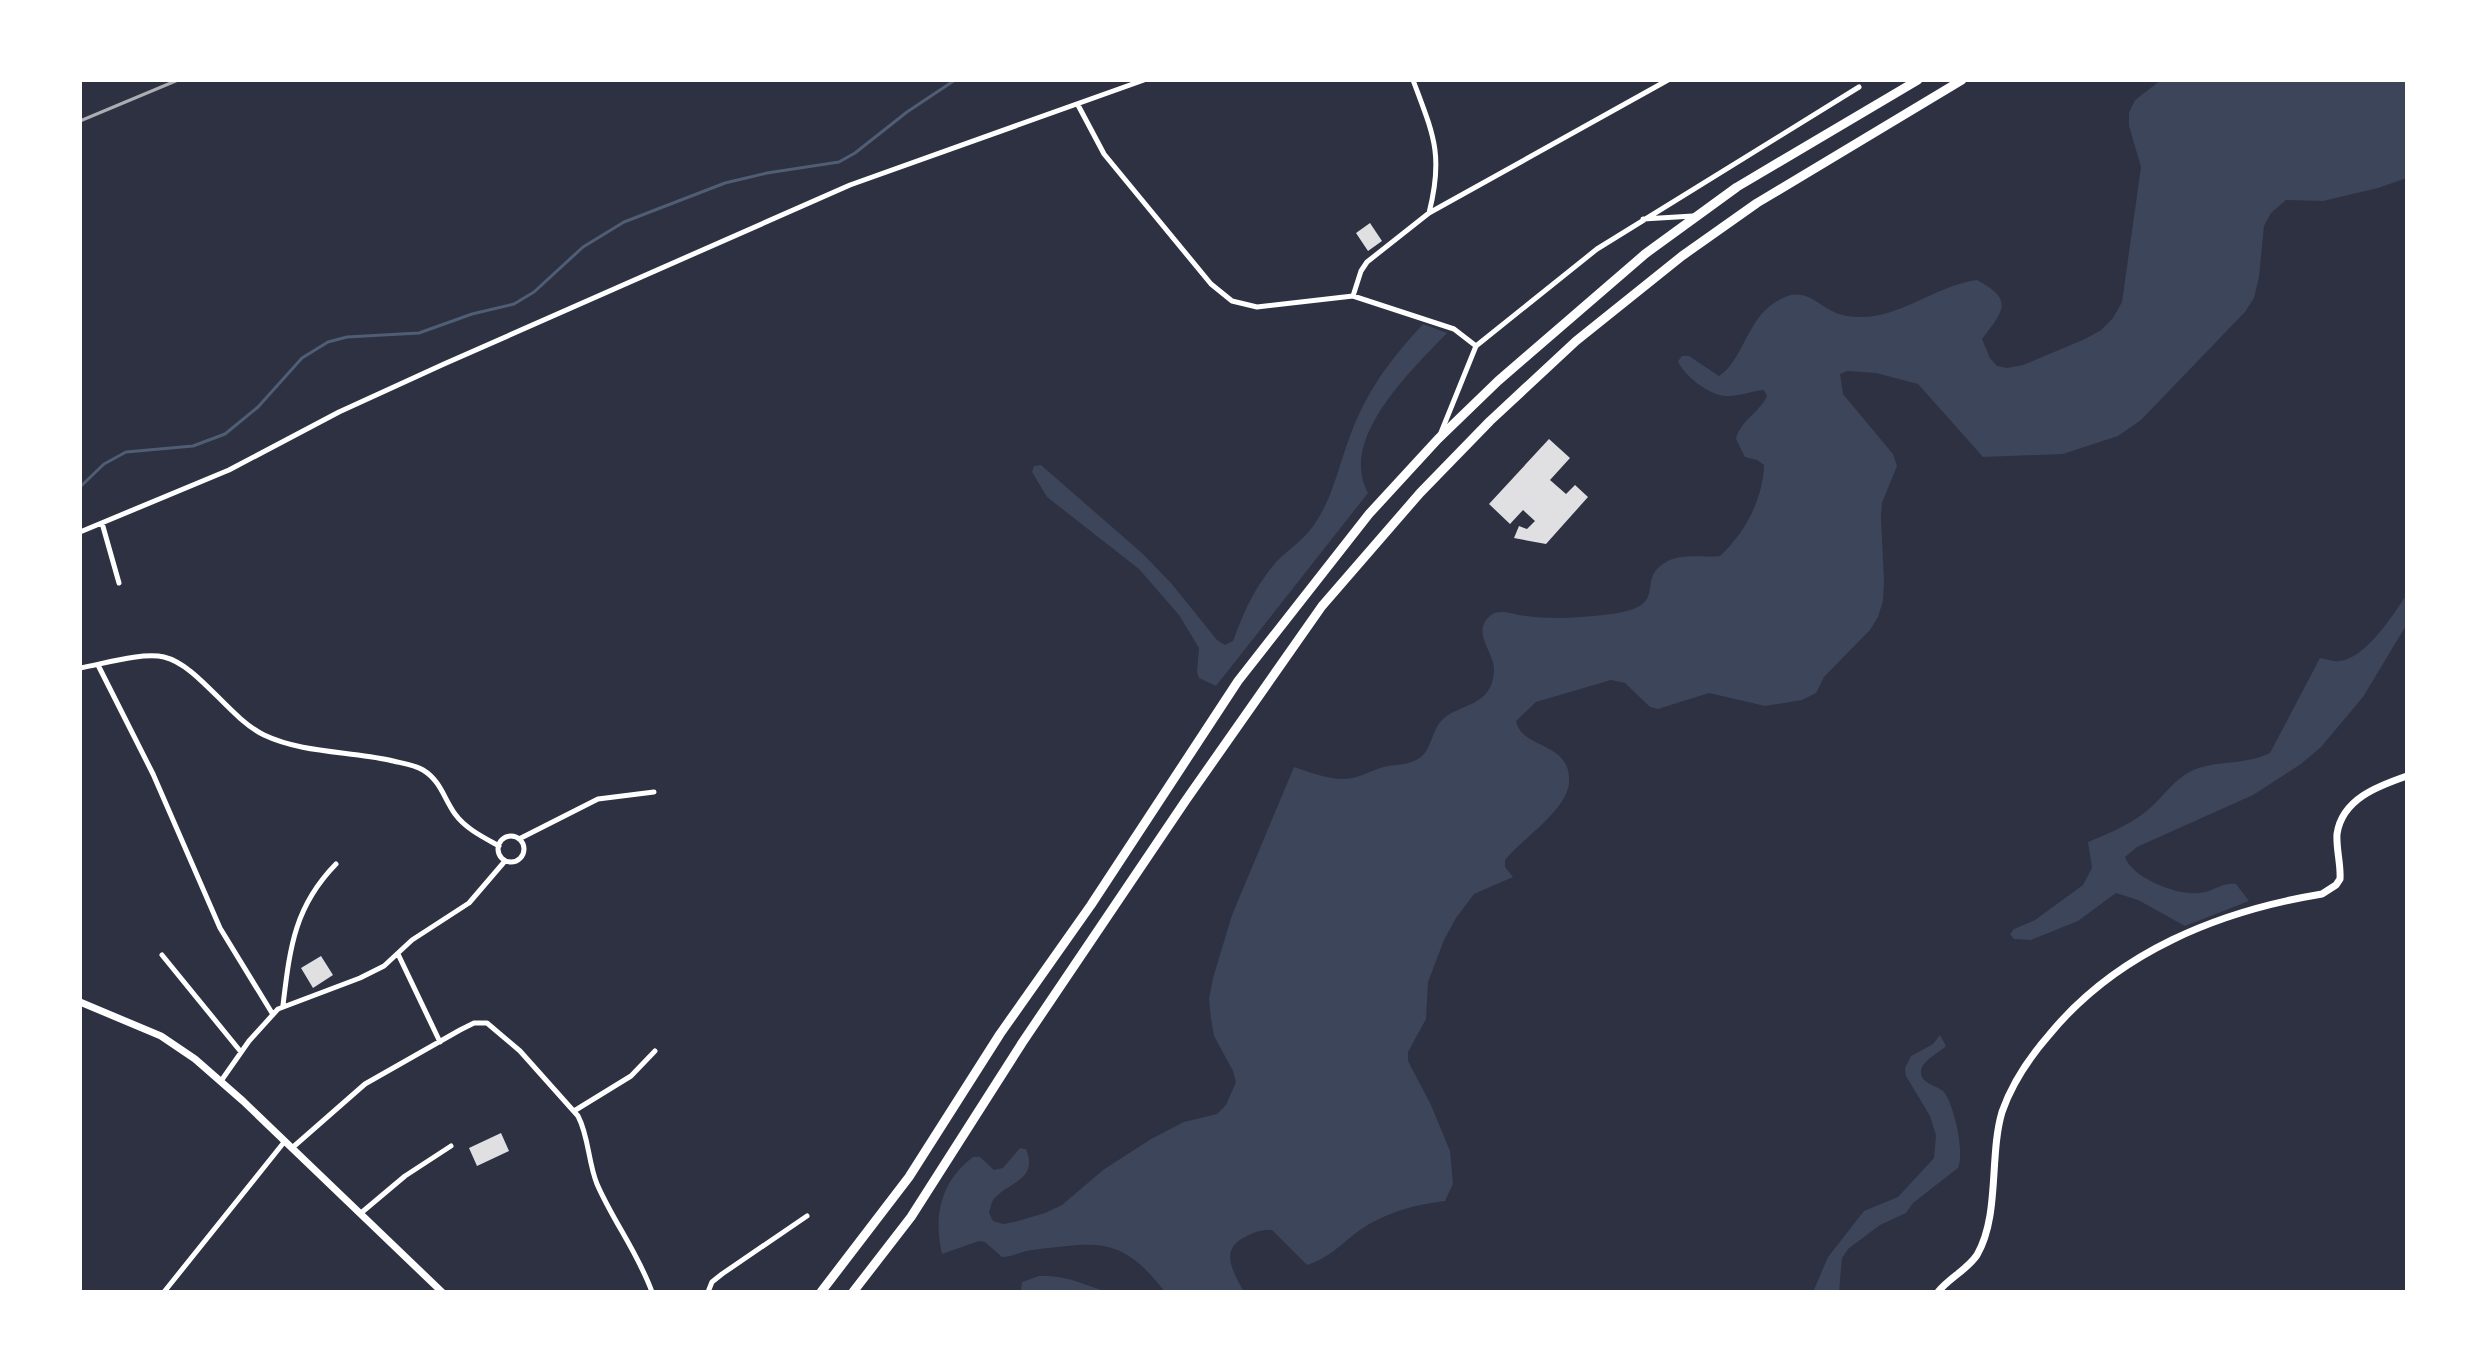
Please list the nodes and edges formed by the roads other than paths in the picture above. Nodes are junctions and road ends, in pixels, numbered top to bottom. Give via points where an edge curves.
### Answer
1 (1144, 80) edge
2 (1413, 80) edge
3 (1668, 80) edge
4 (1918, 80) edge
5 (1962, 80) edge
6 (1859, 87) dead end
7 (1078, 105) junction
8 (1429, 213) junction
9 (1695, 216) junction
10 (1642, 219) junction
11 (1353, 296) junction
12 (1476, 346) junction
13 (1438, 439) junction
14 (102, 523) junction
15 (80, 532) edge
16 (119, 583) dead end
17 (98, 665) junction
18 (80, 668) edge
19 (2407, 776) edge
20 (654, 792) dead end
21 (519, 839) junction
22 (499, 846) junction
23 (505, 861) junction
24 (336, 864) dead end
25 (398, 954) junction
26 (162, 955) dead end
27 (80, 1002) edge
28 (283, 1006) junction
29 (272, 1013) junction
30 (440, 1042) junction
31 (655, 1051) dead end
32 (241, 1052) junction
33 (221, 1081) junction
34 (574, 1111) junction
35 (285, 1141) junction
36 (451, 1146) dead end
37 (292, 1148) junction
38 (361, 1213) junction
39 (807, 1216) dead end
40 (434, 1284) junction
41 (164, 1292) edge
42 (427, 1292) edge
43 (442, 1292) edge
44 (652, 1292) edge
45 (708, 1292) edge
46 (821, 1292) edge
47 (853, 1292) edge
48 (1938, 1292) edge

1 - 7 street
2 - 8 street via 1435,139
3 - 8 street
4 - 9 highway
5 - 47 highway via 1757,203 1682,256 1576,341 1420,493 1322,606 1022,1043 911,1217
6 - 10 street
7 - 11 street via 1114,166 1225,297 1257,307
7 - 14 street via 850,185 444,364 229,470
8 - 11 street via 1367,262
9 - 10 street
9 - 13 highway via 1583,305
10 - 12 street via 1579,262
11 - 12 street via 1454,329
12 - 13 street
13 - 46 highway via 1369,514 1238,681 909,1177
14 - 15 street
14 - 16 street
17 - 18 street
17 - 22 street via 167,658 267,736 418,767 434,778 460,820
17 - 29 street via 153,774 220,928
19 - 48 street via 2370,791 2347,811 2337,833 2340,879 2330,890 2271,903 2167,942 2113,973 2059,1022 2021,1071 2001,1116 1981,1248
20 - 21 street via 598,799
21 - 22 street via 507,837
21 - 23 street via 521,858
22 - 23 street
23 - 25 street via 469,903
24 - 28 street via 317,884 297,923
25 - 28 street via 374,971
25 - 30 street
26 - 32 street
27 - 33 street via 161,1036
28 - 29 street
29 - 32 street
30 - 34 street via 474,1023 487,1023
30 - 37 street via 365,1084
31 - 34 street via 631,1076
32 - 33 street
33 - 35 street
34 - 44 street via 583,1126 597,1184
35 - 37 street
35 - 41 street
36 - 38 street
37 - 38 street
38 - 40 street
39 - 45 street via 716,1279
40 - 42 street
40 - 43 street

